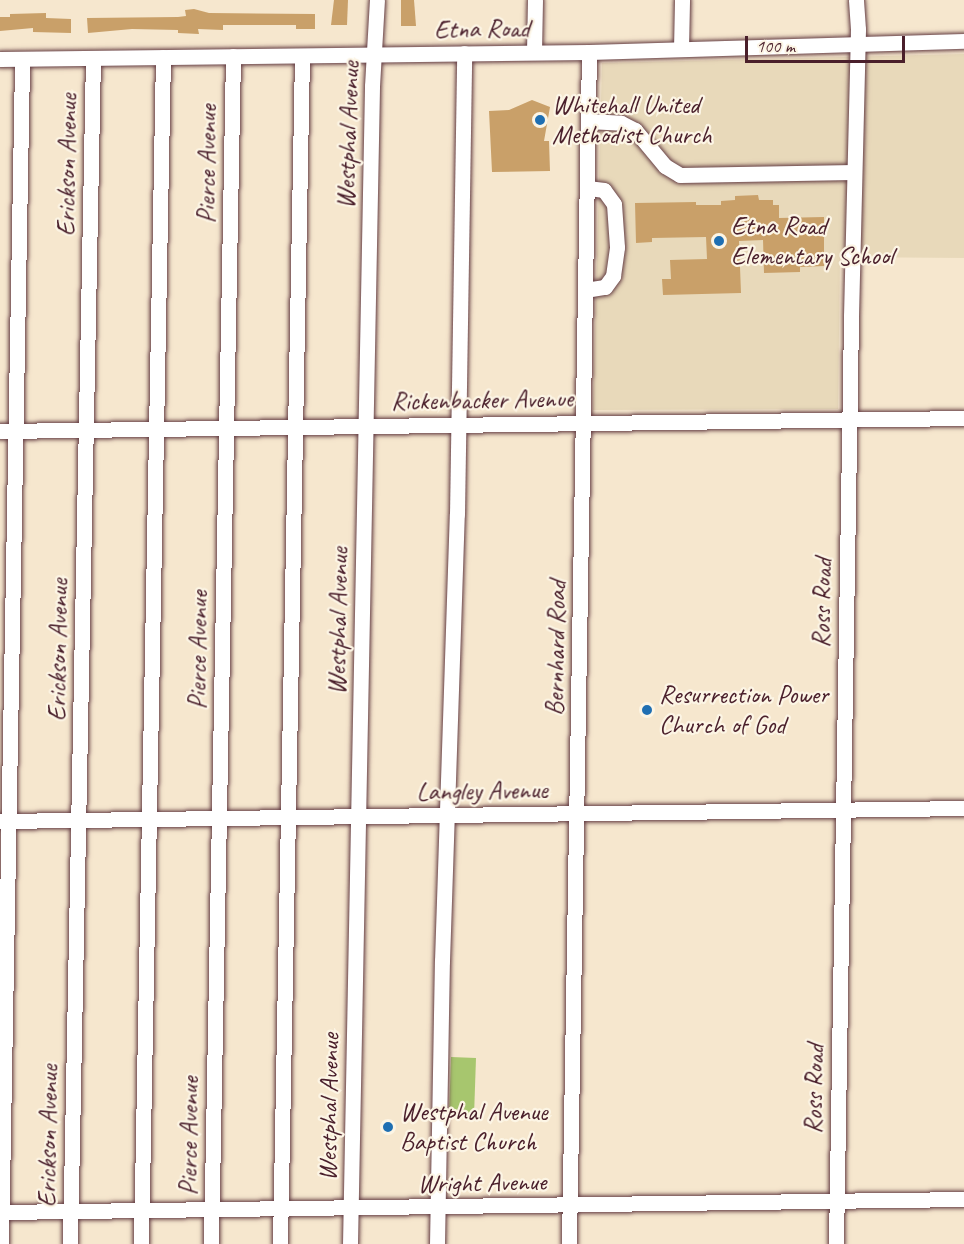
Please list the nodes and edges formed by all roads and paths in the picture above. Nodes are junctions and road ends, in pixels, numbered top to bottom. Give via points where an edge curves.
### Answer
1 (377, 0) edge
2 (535, 0) edge
3 (682, 0) edge
4 (856, 0) edge
5 (964, 41) edge
6 (856, 44) junction
7 (681, 49) junction
8 (534, 52) junction
9 (589, 52) junction
10 (464, 53) junction
11 (374, 55) junction
12 (233, 56) junction
13 (302, 56) junction
14 (163, 57) junction
15 (93, 58) junction
16 (0, 59) edge
17 (22, 59) junction
18 (588, 121) junction
19 (854, 172) junction
20 (587, 188) junction
21 (585, 290) junction
22 (964, 418) edge
23 (850, 419) junction
24 (584, 423) junction
25 (365, 425) junction
26 (457, 425) junction
27 (296, 427) junction
28 (226, 428) junction
29 (86, 429) junction
30 (158, 429) junction
31 (17, 430) junction
32 (0, 431) edge
33 (964, 808) edge
34 (843, 809) junction
35 (577, 813) junction
36 (448, 815) junction
37 (359, 816) junction
38 (289, 817) junction
39 (219, 818) junction
40 (79, 819) junction
41 (149, 819) junction
42 (5, 820) edge
43 (2, 1121) edge
44 (964, 1199) edge
45 (837, 1200) junction
46 (570, 1206) junction
47 (440, 1207) junction
48 (350, 1208) junction
49 (280, 1209) junction
50 (212, 1210) junction
51 (71, 1211) junction
52 (142, 1211) junction
53 (1, 1212) edge
54 (1, 1244) edge
55 (70, 1244) edge
56 (141, 1244) edge
57 (211, 1244) edge
58 (280, 1244) edge
59 (350, 1244) edge
60 (437, 1244) edge
61 (569, 1244) edge
62 (836, 1244) edge

1 - 11 street, Westphal Avenue
2 - 8 street
3 - 7 street
4 - 6 street, Ross Road
5 - 6 street, Etna Road
6 - 7 street, Etna Road
6 - 19 street, Ross Road
7 - 9 street, Etna Road
8 - 9 street, Etna Road
8 - 10 street, Etna Road
9 - 18 street, Bernhard Road
10 - 11 street, Etna Road
10 - 26 street
11 - 13 street, Etna Road
11 - 25 street, Westphal Avenue
12 - 13 street, Etna Road
12 - 14 street, Etna Road
12 - 28 street, Pierce Avenue
13 - 27 street
14 - 15 street, Etna Road
14 - 30 street
15 - 17 street, Etna Road
15 - 29 street, Erickson Avenue
16 - 17 street, Etna Road
17 - 31 street
18 - 19 street via 621,123 635,130 665,166 680,175
18 - 20 street, Bernhard Road
19 - 23 street, Ross Road
20 - 21 street, Bernhard Road
20 - 21 street via 604,190 614,204 616,247 615,269 605,287
21 - 24 street, Bernhard Road
22 - 23 street, Rickenbacker Avenue
23 - 24 street, Rickenbacker Avenue
23 - 34 street, Ross Road
24 - 26 street, Rickenbacker Avenue
24 - 35 street, Bernhard Road
25 - 26 street, Rickenbacker Avenue
25 - 27 street, Rickenbacker Avenue
25 - 37 street, Westphal Avenue
26 - 36 street
27 - 28 street, Rickenbacker Avenue
27 - 38 street
28 - 30 street, Rickenbacker Avenue
28 - 39 street, Pierce Avenue
29 - 30 street, Rickenbacker Avenue
29 - 31 street, Rickenbacker Avenue
29 - 40 street, Erickson Avenue
30 - 41 street
31 - 32 street, Rickenbacker Avenue
31 - 42 street
33 - 34 street, Langley Avenue
34 - 35 street, Langley Avenue
34 - 45 street, Ross Road
35 - 36 street, Langley Avenue
35 - 46 street, Bernhard Road
36 - 37 street, Langley Avenue
36 - 47 street via 442,961
37 - 38 street, Langley Avenue
37 - 48 street, Westphal Avenue
38 - 39 street, Langley Avenue
38 - 49 street
39 - 41 street, Langley Avenue
39 - 50 street, Pierce Avenue
40 - 41 street, Langley Avenue
40 - 42 street, Langley Avenue
40 - 51 street, Erickson Avenue
41 - 52 street
42 - 43 street
43 - 53 street
44 - 45 street, Wright Avenue
45 - 46 street, Wright Avenue
45 - 62 street, Ross Road
46 - 47 street, Wright Avenue
46 - 61 street, Bernhard Road
47 - 48 street, Wright Avenue
47 - 60 street
48 - 49 street, Wright Avenue
48 - 59 street, Westphal Avenue
49 - 50 street, Wright Avenue
49 - 58 street
50 - 52 street, Wright Avenue
50 - 57 street, Pierce Avenue
51 - 52 street, Wright Avenue
51 - 53 street, Wright Avenue
51 - 55 street, Erickson Avenue
52 - 56 street
53 - 54 street

